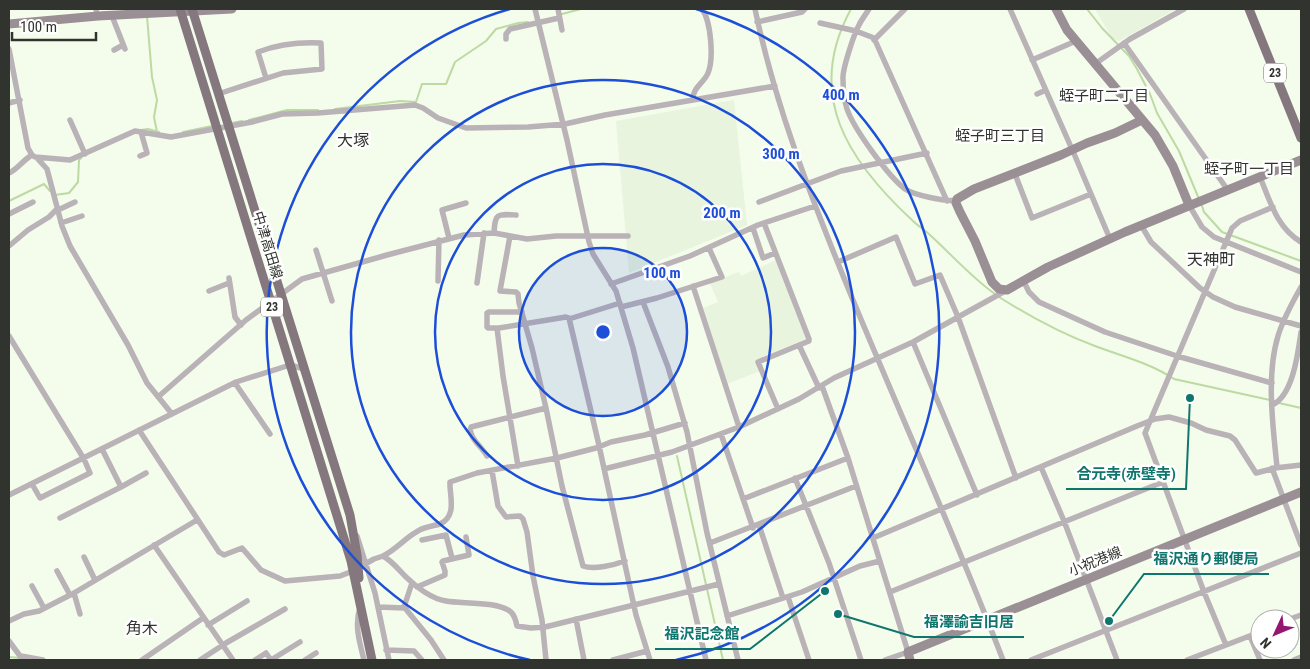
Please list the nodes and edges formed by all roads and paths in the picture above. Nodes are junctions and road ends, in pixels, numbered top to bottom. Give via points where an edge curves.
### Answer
1 (232, 9) edge
2 (535, 9) edge
3 (558, 9) edge
4 (702, 9) edge
5 (755, 9) edge
6 (806, 9) edge
7 (869, 9) edge
8 (905, 9) edge
9 (1010, 9) edge
10 (1056, 9) edge
11 (1184, 9) edge
12 (1250, 9) edge
13 (192, 10) edge
14 (180, 11) edge
15 (97, 13) edge
16 (112, 16) junction
17 (559, 18) junction
18 (757, 22) junction
19 (820, 23) dead end
20 (9, 24) edge
21 (539, 24) junction
22 (562, 30) dead end
23 (856, 32) junction
24 (506, 39) dead end
25 (874, 40) junction
26 (1076, 41) junction
27 (1123, 44) junction
28 (9, 49) edge
29 (114, 50) dead end
30 (1032, 60) junction
31 (1095, 64) junction
32 (266, 78) junction
33 (775, 86) junction
34 (1046, 90) junction
35 (218, 94) junction
36 (1037, 94) dead end
37 (20, 100) junction
38 (693, 100) junction
39 (9, 103) edge
40 (70, 120) dead end
41 (1142, 120) junction
42 (562, 124) junction
43 (229, 127) junction
44 (217, 128) junction
45 (142, 132) junction
46 (1301, 138) edge
47 (1072, 150) junction
48 (927, 153) junction
49 (85, 154) junction
50 (34, 156) junction
51 (140, 156) dead end
52 (51, 159) junction
53 (1301, 160) edge
54 (882, 164) junction
55 (47, 169) junction
56 (9, 173) edge
57 (1014, 174) junction
58 (1260, 176) junction
59 (808, 183) junction
60 (1227, 189) junction
61 (1091, 194) junction
62 (952, 201) junction
63 (33, 202) dead end
64 (75, 202) dead end
65 (759, 202) dead end
66 (466, 203) dead end
67 (1189, 205) junction
68 (815, 206) junction
69 (1273, 207) junction
70 (58, 209) junction
71 (9, 214) edge
72 (516, 215) dead end
73 (82, 216) dead end
74 (61, 223) junction
75 (764, 223) junction
76 (1141, 225) junction
77 (753, 228) junction
78 (484, 233) junction
79 (494, 234) junction
80 (587, 235) junction
81 (510, 236) junction
82 (628, 236) dead end
83 (449, 238) junction
84 (1110, 239) junction
85 (439, 240) junction
86 (1225, 242) junction
87 (1301, 242) edge
88 (9, 246) edge
89 (709, 248) junction
90 (316, 250) dead end
91 (775, 253) junction
92 (838, 262) junction
93 (1301, 272) edge
94 (323, 274) junction
95 (438, 280) dead end
96 (1023, 280) junction
97 (477, 283) dead end
98 (611, 284) junction
99 (693, 286) junction
100 (1301, 287) edge
101 (1008, 289) junction
102 (209, 291) dead end
103 (1204, 291) junction
104 (281, 293) junction
105 (271, 301) junction
106 (332, 301) dead end
107 (644, 302) junction
108 (620, 305) junction
109 (522, 312) junction
110 (958, 317) junction
111 (569, 319) junction
112 (1283, 321) junction
113 (525, 324) junction
114 (241, 325) junction
115 (1301, 326) edge
116 (497, 328) junction
117 (1301, 332) edge
118 (9, 336) edge
119 (913, 342) junction
120 (799, 345) junction
121 (1177, 356) junction
122 (877, 359) junction
123 (290, 365) junction
124 (304, 369) junction
125 (235, 383) junction
126 (1272, 383) junction
127 (820, 387) junction
128 (158, 397) junction
129 (1272, 405) junction
130 (546, 408) junction
131 (778, 409) junction
132 (172, 414) junction
133 (511, 416) junction
134 (1149, 422) junction
135 (685, 423) junction
136 (739, 427) junction
137 (139, 430) junction
138 (654, 432) junction
139 (270, 434) dead end
140 (721, 434) junction
141 (690, 445) junction
142 (599, 446) junction
143 (102, 449) junction
144 (658, 455) junction
145 (487, 456) dead end
146 (84, 458) junction
147 (557, 458) junction
148 (848, 458) junction
149 (1301, 465) edge
150 (518, 466) junction
151 (1041, 467) junction
152 (1274, 468) junction
153 (604, 469) junction
154 (492, 471) junction
155 (146, 473) dead end
156 (795, 478) junction
157 (1016, 478) junction
158 (1163, 482) junction
159 (32, 484) junction
160 (856, 486) junction
161 (120, 487) junction
162 (1301, 492) edge
163 (977, 494) junction
164 (9, 496) edge
165 (743, 499) junction
166 (1284, 499) junction
167 (806, 507) junction
168 (942, 508) junction
169 (60, 518) dead end
170 (197, 520) junction
171 (1064, 521) junction
172 (759, 525) junction
173 (752, 528) junction
174 (466, 537) dead end
175 (873, 538) junction
176 (422, 540) dead end
177 (1185, 540) junction
178 (154, 544) junction
179 (710, 544) junction
180 (1301, 545) edge
181 (1301, 553) edge
182 (383, 556) junction
183 (84, 557) dead end
184 (452, 558) junction
185 (625, 561) junction
186 (880, 561) junction
187 (965, 562) junction
188 (359, 568) junction
189 (57, 572) dead end
190 (834, 578) junction
191 (96, 580) junction
192 (1087, 580) junction
193 (719, 584) junction
194 (414, 585) junction
195 (32, 586) dead end
196 (690, 590) junction
197 (890, 592) junction
198 (1204, 592) junction
199 (72, 594) junction
200 (785, 597) junction
201 (247, 601) dead end
202 (634, 604) junction
203 (361, 606) junction
204 (378, 607) junction
205 (404, 607) junction
206 (44, 608) junction
207 (285, 610) dead end
208 (80, 614) dead end
209 (727, 616) junction
210 (203, 618) junction
211 (576, 619) junction
212 (988, 620) junction
213 (9, 621) edge
214 (208, 626) junction
215 (542, 627) junction
216 (1106, 631) junction
217 (1250, 636) edge
218 (9, 642) edge
219 (300, 642) dead end
220 (1226, 644) junction
221 (222, 645) junction
222 (386, 650) junction
223 (647, 651) junction
224 (9, 652) edge
225 (316, 653) dead end
226 (20, 656) edge
227 (909, 656) edge
228 (1301, 657) edge
229 (43, 660) edge
230 (142, 660) edge
231 (200, 660) edge
232 (232, 660) edge
233 (255, 660) edge
234 (305, 660) edge
235 (364, 660) edge
236 (372, 660) edge
237 (388, 660) edge
238 (422, 660) edge
239 (444, 660) edge
240 (546, 660) edge
241 (584, 660) edge
242 (613, 660) edge
243 (650, 660) edge
244 (706, 660) edge
245 (738, 660) edge
246 (809, 660) edge
247 (861, 660) edge
248 (885, 660) edge
249 (1003, 660) edge
250 (1031, 660) edge
251 (1117, 660) edge
252 (1187, 660) edge
253 (1294, 660) edge

1 - 13 street
2 - 21 street
3 - 17 street
4 - 38 street via 709,22 711,65 708,75 694,92
5 - 18 street
6 - 18 street
7 - 23 street
8 - 25 street
9 - 30 street
10 - 26 street
11 - 27 street
12 - 46 main road, 23
13 - 14 street
13 - 35 main road, 中津高田線 / 23
14 - 16 street
14 - 44 main road, 中津高田線 / 23
15 - 16 street
15 - 20 street
16 - 29 street via 124,47
17 - 21 street
17 - 22 street
18 - 33 street
19 - 23 street
21 - 24 street via 510,29
21 - 42 street
23 - 25 street via 869,35
23 - 54 street via 843,75 845,104 850,118
25 - 48 street
26 - 30 street
26 - 31 street
27 - 31 street
27 - 60 street
28 - 37 street
30 - 34 street
31 - 41 street
32 - 32 street via 322,69 321,43 296,42 258,52
32 - 35 street
33 - 38 street
33 - 59 street
34 - 36 street
34 - 47 street
35 - 43 main road, 中津高田線 / 23
37 - 39 street
37 - 50 street via 28,148
38 - 42 street
40 - 49 street
41 - 47 street
41 - 67 street via 1168,158
42 - 43 street via 469,128 438,118 411,104 290,113
42 - 80 street
43 - 44 street
43 - 104 main road, 中津高田線 / 23
44 - 45 street via 171,137
44 - 105 main road, 中津高田線 / 23
45 - 49 street via 132,131
45 - 51 street via 147,153
47 - 57 street
47 - 61 street
48 - 54 street
48 - 62 street
49 - 52 street via 70,160
50 - 52 street
50 - 55 street
50 - 56 street via 24,159
52 - 55 street
53 - 58 street
54 - 59 street via 851,169
54 - 62 street via 907,190
55 - 70 street
57 - 61 street via 1032,218
57 - 62 street
58 - 60 street
58 - 69 street
59 - 65 street
59 - 68 street
60 - 67 street
61 - 84 street
62 - 101 street via 975,241 992,282 1000,289
63 - 71 street
64 - 70 street
66 - 83 street via 442,210
67 - 76 street
67 - 86 street via 1202,227
68 - 75 street
68 - 92 street
69 - 86 street via 1236,223
69 - 87 street via 1285,229
70 - 74 street
70 - 88 street
72 - 79 street via 497,216
73 - 74 street
74 - 128 street via 76,257
75 - 77 street
75 - 91 street
76 - 84 street
76 - 103 street via 1151,242
77 - 89 street
77 - 91 street via 763,258
78 - 79 street
78 - 83 street
78 - 97 street
79 - 81 street
80 - 81 street
80 - 82 street
80 - 98 street via 593,254
81 - 109 street via 500,291 516,292
83 - 85 street
84 - 96 street
85 - 94 street
85 - 95 street
86 - 93 street
86 - 103 street
89 - 98 street
89 - 99 street via 722,277
90 - 94 street
91 - 120 street via 809,339
92 - 110 street via 896,237 915,284 940,275
92 - 122 street
94 - 104 street via 302,279
94 - 106 street
96 - 101 street
96 - 121 street via 1031,295 1045,305 1105,332
98 - 108 street
99 - 107 street
99 - 136 street
100 - 112 street
101 - 110 street
102 - 114 street via 229,281 236,318
103 - 112 street via 1228,304
103 - 121 street
104 - 105 street
104 - 124 main road, 中津高田線 / 23
105 - 114 street
105 - 123 main road, 中津高田線 / 23
107 - 108 street
107 - 135 street
108 - 111 street
108 - 138 street
109 - 113 street
109 - 116 street via 487,313 487,327
110 - 119 street
110 - 157 street
111 - 113 street
111 - 142 street
112 - 115 street
112 - 126 street via 1274,351
113 - 116 street
113 - 130 street
114 - 128 street
116 - 133 street
117 - 129 street via 1291,380 1282,397
118 - 146 street
119 - 122 street
119 - 163 street
120 - 127 street
120 - 131 street via 758,362
121 - 126 street
121 - 134 street
122 - 127 street
122 - 168 street
123 - 124 street
123 - 125 street
123 - 188 main road, 中津高田線 / 23
124 - 188 main road, 中津高田線 / 23 via 350,515
125 - 132 street
125 - 139 street
126 - 129 street
127 - 131 street
127 - 148 street
128 - 132 street
129 - 152 street
130 - 133 street
130 - 147 street
131 - 136 street
132 - 137 street
133 - 145 street via 470,428 470,434
133 - 150 street
134 - 151 street
134 - 152 street via 1173,418 1230,436 1255,472
134 - 158 street via 1145,433
135 - 138 street
135 - 141 street
136 - 140 street
137 - 143 street
137 - 170 street
138 - 142 street
138 - 144 street
140 - 141 street
140 - 165 street
141 - 144 street
141 - 179 street
142 - 147 street
142 - 153 street
143 - 146 street
143 - 161 street
144 - 153 street
144 - 196 street
146 - 159 street
146 - 159 street via 90,473 40,498
147 - 150 street
147 - 185 street via 582,566
148 - 156 street
148 - 160 street
149 - 152 street
150 - 154 street
151 - 157 street
151 - 171 street
152 - 166 street
153 - 185 street
154 - 182 street via 450,482 451,506 446,519 416,532
154 - 215 street via 501,511 506,516 518,515 523,519
155 - 161 street
156 - 165 street
156 - 167 street
157 - 163 street
158 - 171 street
158 - 177 street
159 - 164 street
160 - 167 street
160 - 175 street
161 - 169 street
162 - 166 street, 小祝港線
163 - 168 street
165 - 173 street
166 - 177 street, 小祝港線
166 - 180 street
167 - 172 street
167 - 190 street
168 - 175 street
168 - 187 street
170 - 178 street
170 - 188 street via 221,554 242,548 261,570 283,581 337,577
171 - 187 street
171 - 192 street
172 - 173 street
172 - 200 street
173 - 179 street
174 - 184 street via 470,554
175 - 186 street
176 - 184 street via 446,535
177 - 192 street, 小祝港線
177 - 198 street
178 - 191 street
178 - 210 street
179 - 193 street
181 - 198 street
182 - 188 street
182 - 194 street
183 - 191 street
184 - 194 street via 442,562 444,576
185 - 202 street
186 - 190 street
186 - 197 street
187 - 197 street
187 - 212 street
188 - 203 main road, 中津高田線 / 23
188 - 204 street
189 - 199 street
190 - 200 street
190 - 247 street
191 - 199 street
192 - 212 street, 小祝港線
192 - 216 street
193 - 196 street
193 - 209 street
194 - 205 street
194 - 215 street via 444,601 508,610 518,626
195 - 206 street
196 - 202 street
196 - 244 street
197 - 227 street
198 - 216 street
198 - 220 street
199 - 206 street
199 - 208 street
200 - 209 street
200 - 246 street
201 - 214 street
202 - 211 street
202 - 223 street
203 - 235 street via 358,631
203 - 236 main road, 中津高田線 / 23
204 - 205 street
204 - 222 street
205 - 239 street
206 - 213 street
207 - 221 street
209 - 245 street
210 - 214 street
210 - 230 street
211 - 215 street
211 - 241 street
212 - 227 street, 小祝港線
212 - 249 street
214 - 221 street
215 - 240 street
216 - 250 street
216 - 251 street
217 - 220 street
218 - 226 street
219 - 233 street via 270,660 266,653
220 - 252 street
221 - 231 street
221 - 232 street
222 - 237 street
222 - 238 street via 411,651
223 - 242 street
223 - 243 street
224 - 226 street
225 - 234 street
226 - 229 street
227 - 248 street
228 - 253 street

